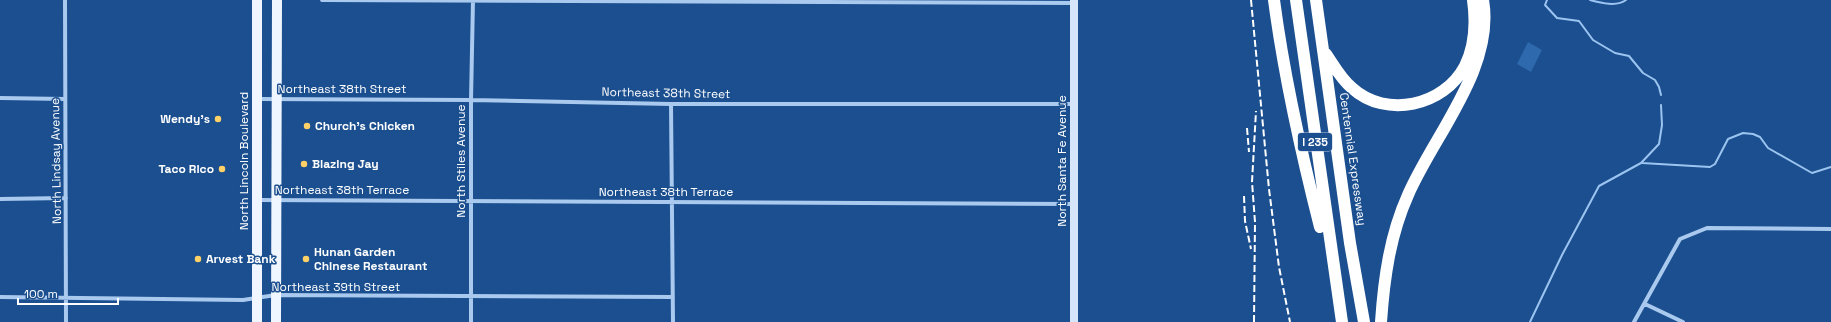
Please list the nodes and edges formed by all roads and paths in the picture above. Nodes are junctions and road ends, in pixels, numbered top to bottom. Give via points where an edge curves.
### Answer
1 (65, 0) edge
2 (257, 0) edge
3 (277, 0) edge
4 (322, 0) edge
5 (473, 0) edge
6 (1274, 0) edge
7 (1296, 0) edge
8 (1316, 0) edge
9 (1473, 0) edge
10 (1483, 0) edge
11 (1074, 1) edge
12 (1324, 50) junction
13 (0, 98) edge
14 (65, 99) junction
15 (257, 99) junction
16 (277, 99) junction
17 (471, 100) junction
18 (671, 104) junction
19 (1074, 104) junction
20 (66, 198) junction
21 (0, 199) edge
22 (257, 200) junction
23 (277, 200) junction
24 (472, 200) junction
25 (671, 202) junction
26 (1074, 204) junction
27 (1831, 229) edge
28 (1335, 284) junction
29 (276, 295) junction
30 (0, 297) edge
31 (66, 297) junction
32 (471, 297) junction
33 (673, 297) junction
34 (257, 299) junction
35 (1645, 304) junction
36 (66, 322) edge
37 (257, 322) edge
38 (276, 322) edge
39 (471, 322) edge
40 (673, 322) edge
41 (1074, 322) edge
42 (1342, 322) edge
43 (1364, 322) edge
44 (1381, 322) edge
45 (1634, 322) edge
46 (1683, 322) edge

1 - 14 street, North Lindsay Avenue
2 - 15 main road, North Lincoln Boulevard
3 - 16 main road
4 - 5 street
5 - 11 street
5 - 17 street, North Stiles Avenue
6 - 28 highway via 1306,173
7 - 28 highway, I 235
8 - 12 highway, Centennial Expressway / I 235
9 - 12 highway via 1474,29 1465,66 1451,85 1424,101 1400,106 1370,100 1341,77
10 - 44 highway via 1485,26 1480,56 1414,181 1396,228 1385,275
11 - 19 main road, North Santa Fe Avenue
12 - 43 highway, Centennial Expressway / I 235 via 1350,243
13 - 14 street
14 - 20 street, North Lindsay Avenue
15 - 16 street, Northeast 38th Street
15 - 22 main road, North Lincoln Boulevard
16 - 17 street, Northeast 38th Street
16 - 23 main road
17 - 18 street, Northeast 38th Street
17 - 24 street, North Stiles Avenue
18 - 19 street, Northeast 38th Street
18 - 25 street
19 - 26 main road, North Santa Fe Avenue
20 - 21 street
20 - 31 street, North Lindsay Avenue
22 - 23 street, Northeast 38th Terrace
22 - 34 main road, North Lincoln Boulevard
23 - 24 street, Northeast 38th Terrace
23 - 29 main road
24 - 25 street, Northeast 38th Terrace
24 - 32 street, North Stiles Avenue
25 - 26 street, Northeast 38th Terrace
25 - 33 street
26 - 41 main road, North Santa Fe Avenue
27 - 35 street via 1707,228 1680,239
28 - 42 highway, I 235
29 - 32 street, Northeast 39th Street
29 - 34 street, Northeast 39th Street
29 - 38 main road
30 - 31 street, Northeast 39th Street
31 - 34 street, Northeast 39th Street
31 - 36 street, North Lindsay Avenue
32 - 33 street, Northeast 39th Street
32 - 39 street, North Stiles Avenue
33 - 40 street
34 - 37 main road, North Lincoln Boulevard
35 - 45 street
35 - 46 street

